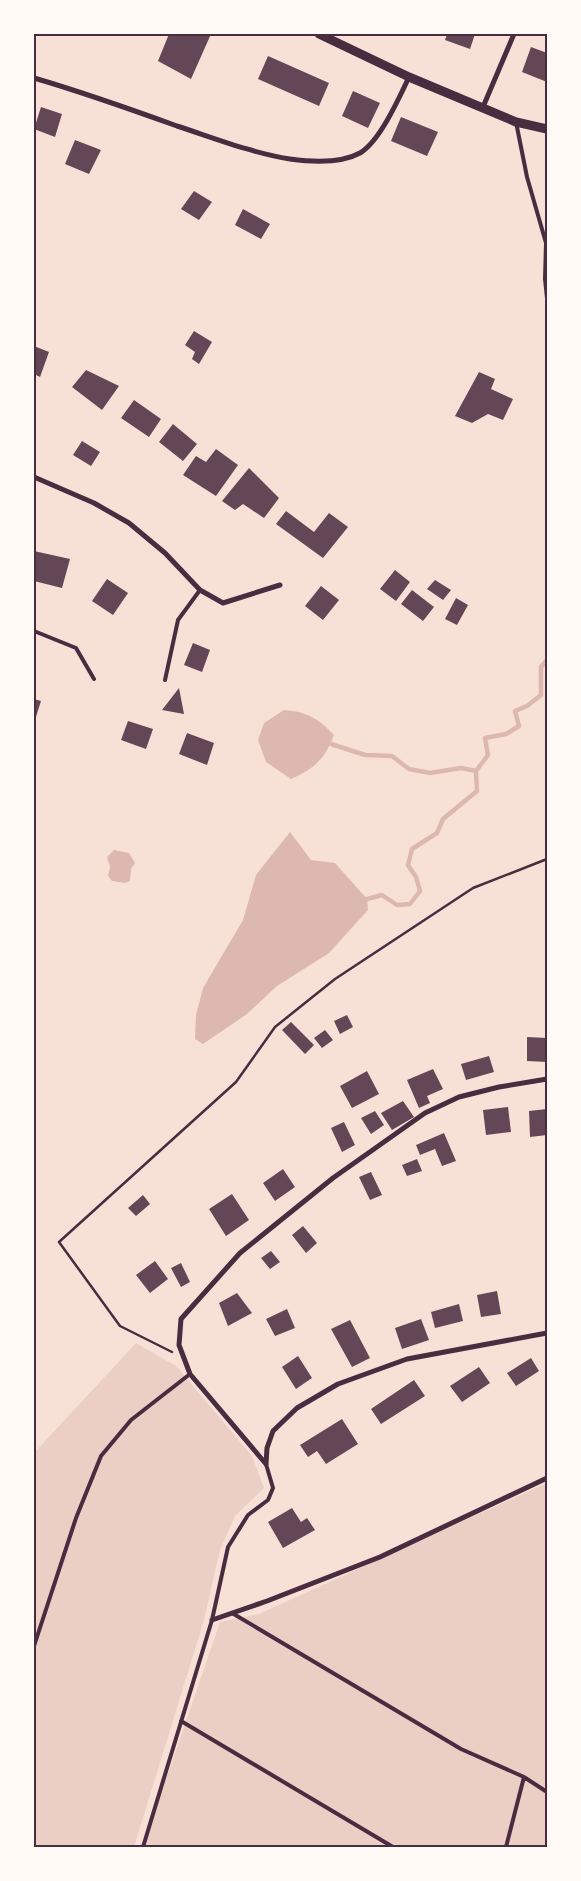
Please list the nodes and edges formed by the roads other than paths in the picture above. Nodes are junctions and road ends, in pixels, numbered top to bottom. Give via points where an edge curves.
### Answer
1 (319, 34) edge
2 (514, 34) edge
3 (409, 77) junction
4 (34, 78) edge
5 (483, 107) junction
6 (516, 122) junction
7 (547, 129) edge
8 (547, 298) edge
9 (34, 477) edge
10 (280, 585) dead end
11 (200, 590) junction
12 (34, 631) edge
13 (94, 679) dead end
14 (165, 680) dead end
15 (547, 1078) edge
16 (547, 1333) edge
17 (190, 1374) junction
18 (266, 1464) junction
19 (547, 1478) edge
20 (232, 1613) junction
21 (212, 1620) junction
22 (34, 1646) edge
23 (181, 1721) junction
24 (524, 1777) junction
25 (547, 1792) edge
26 (143, 1847) edge
27 (393, 1847) edge
28 (506, 1847) edge

1 - 3 street
2 - 5 street
3 - 4 street via 386,122 361,152 323,162 289,159 236,145
3 - 5 street
5 - 6 street
6 - 7 street
6 - 8 lane via 527,177 546,243
9 - 11 street via 94,503 129,524 164,553
10 - 11 street via 224,603
11 - 14 lane via 178,620
12 - 13 lane via 76,648
15 - 17 street via 459,1097 425,1113 333,1178 240,1253 181,1319 179,1345
16 - 18 street via 407,1359 338,1384 297,1408 273,1431
17 - 18 street
17 - 22 lane via 131,1420 101,1456 76,1518
18 - 21 lane via 273,1488 268,1500 248,1515 228,1547
19 - 20 street via 380,1557
20 - 21 street
20 - 24 lane via 461,1749
21 - 23 lane
23 - 26 lane
23 - 27 lane
24 - 25 lane
24 - 28 lane

